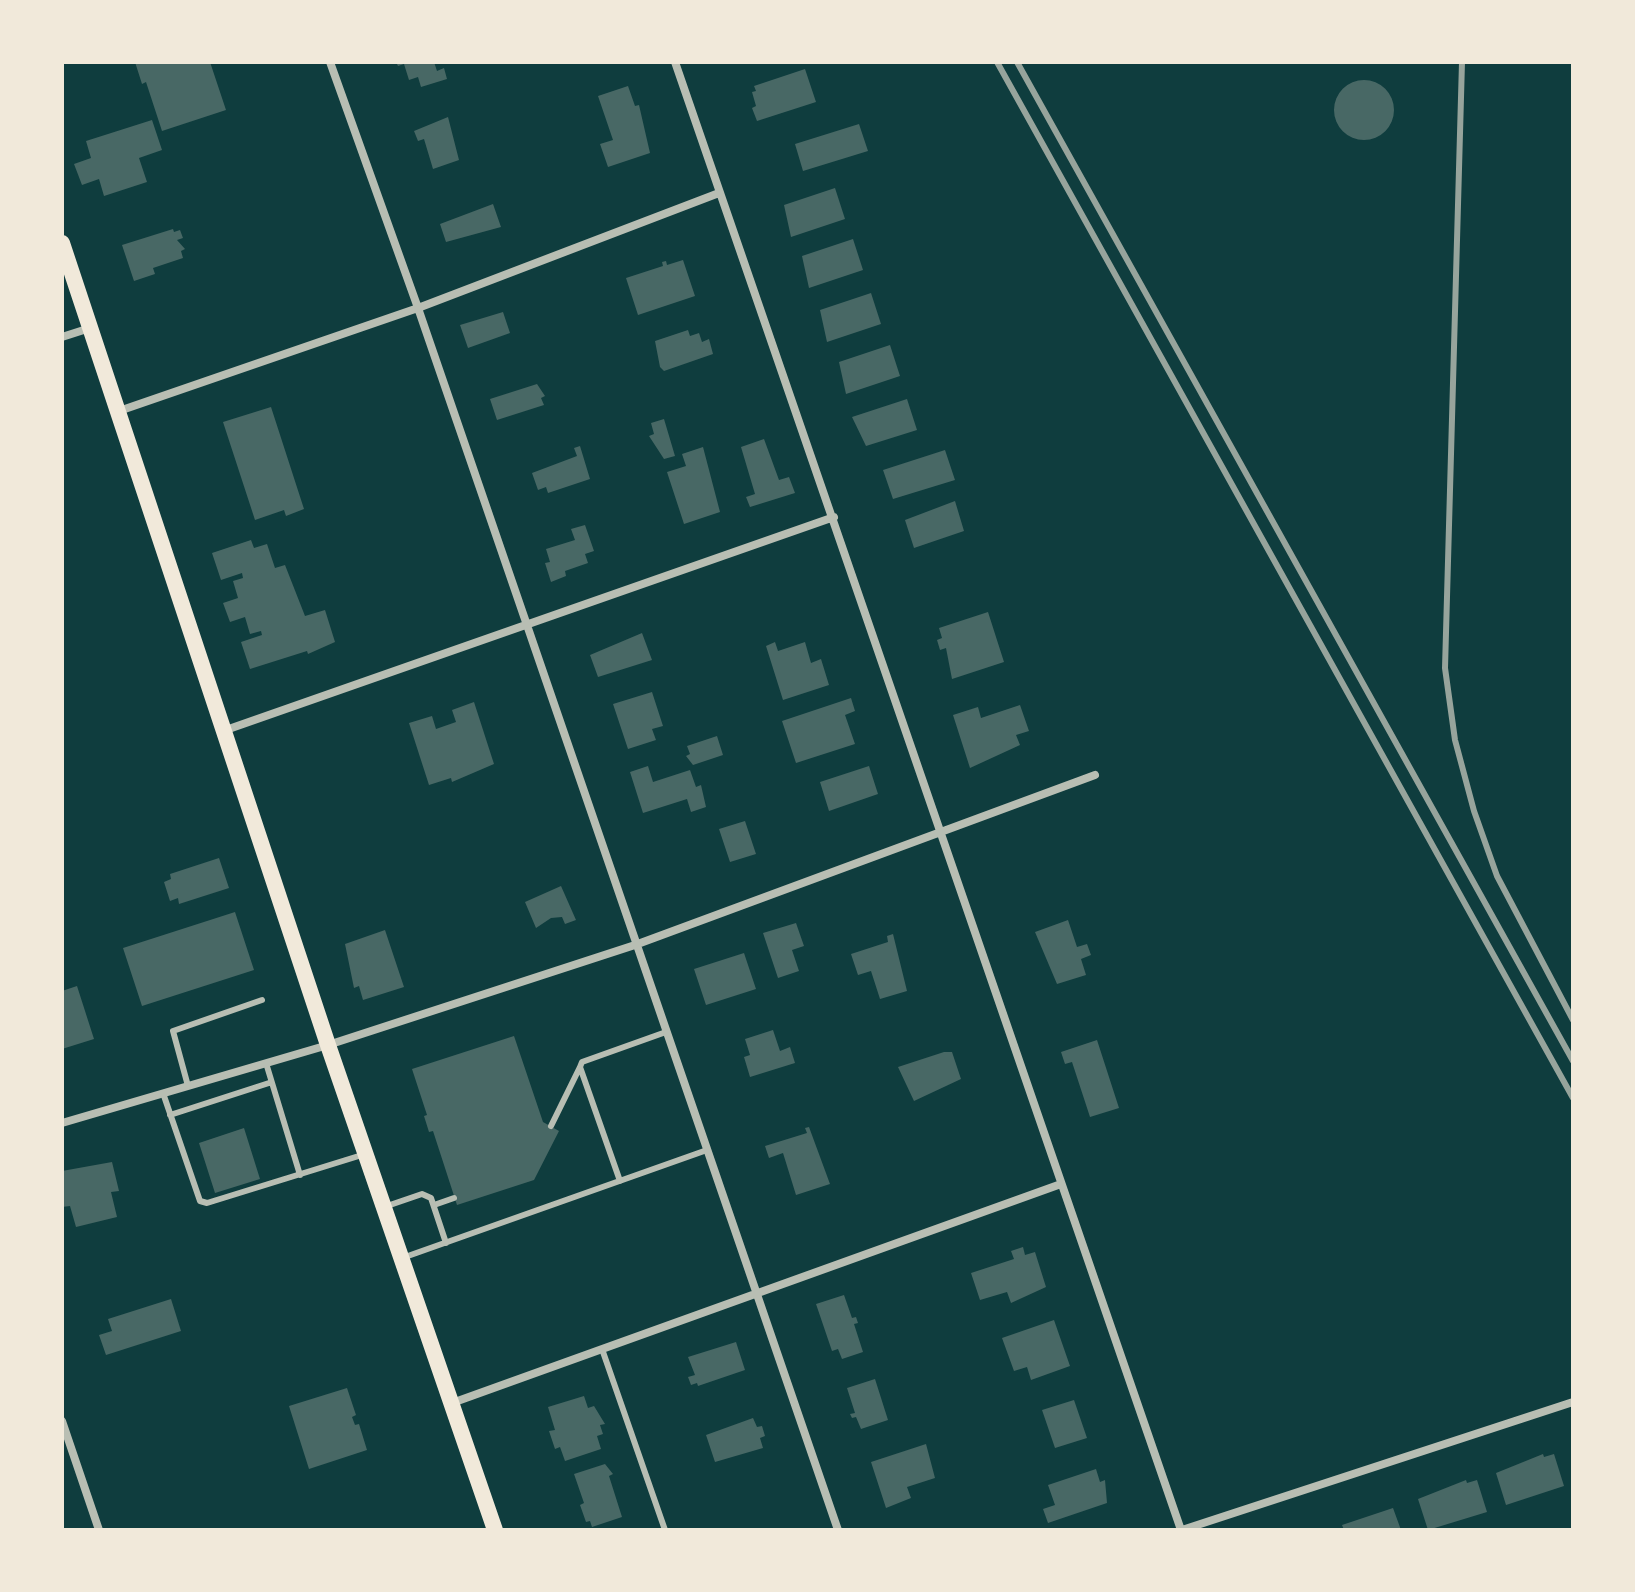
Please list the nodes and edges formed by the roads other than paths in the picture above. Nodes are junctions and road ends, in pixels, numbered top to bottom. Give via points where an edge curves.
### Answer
1 (330, 62) edge
2 (675, 62) edge
3 (719, 193) junction
4 (62, 243) edge
5 (418, 308) junction
6 (90, 328) junction
7 (62, 337) edge
8 (119, 411) junction
9 (834, 517) junction
10 (525, 625) junction
11 (223, 731) junction
12 (1095, 775) dead end
13 (939, 833) junction
14 (635, 945) junction
15 (262, 1000) dead end
16 (666, 1032) junction
17 (328, 1045) junction
18 (266, 1063) junction
19 (580, 1067) junction
20 (269, 1083) junction
21 (188, 1086) junction
22 (163, 1093) junction
23 (170, 1115) junction
24 (62, 1123) edge
25 (551, 1126) dead end
26 (707, 1150) junction
27 (366, 1154) junction
28 (300, 1175) junction
29 (620, 1181) junction
30 (1061, 1184) junction
31 (454, 1198) dead end
32 (434, 1205) junction
33 (384, 1207) junction
34 (446, 1243) junction
35 (401, 1258) junction
36 (757, 1293) junction
37 (602, 1349) junction
38 (1573, 1402) edge
39 (451, 1403) junction
40 (62, 1421) edge
41 (99, 1530) edge
42 (495, 1530) edge
43 (665, 1530) edge
44 (838, 1530) edge
45 (1182, 1530) edge

1 - 5 street
2 - 3 street
3 - 5 street
3 - 9 street
4 - 6 main road
5 - 8 street
5 - 10 street
6 - 7 street
6 - 8 main road
8 - 11 main road
9 - 10 street
9 - 13 street
10 - 11 street
10 - 14 street
11 - 17 main road
12 - 13 street
13 - 14 street
13 - 30 street
14 - 16 street
14 - 17 street
15 - 21 lane via 173,1031
16 - 19 lane
16 - 26 street
17 - 18 street
17 - 27 main road
18 - 20 lane
18 - 21 street
19 - 25 lane
19 - 29 lane
20 - 23 lane
20 - 28 lane
21 - 22 street
22 - 23 lane
22 - 24 street
23 - 28 lane via 200,1201
26 - 29 lane
26 - 36 street
27 - 28 lane
27 - 33 main road
29 - 34 lane
30 - 36 street
30 - 45 street
31 - 32 lane
32 - 33 lane via 422,1194
32 - 34 lane
33 - 35 main road
34 - 35 lane
35 - 39 main road
36 - 37 street
36 - 44 street
37 - 39 street
37 - 43 lane
38 - 45 street
39 - 42 main road
40 - 41 street

